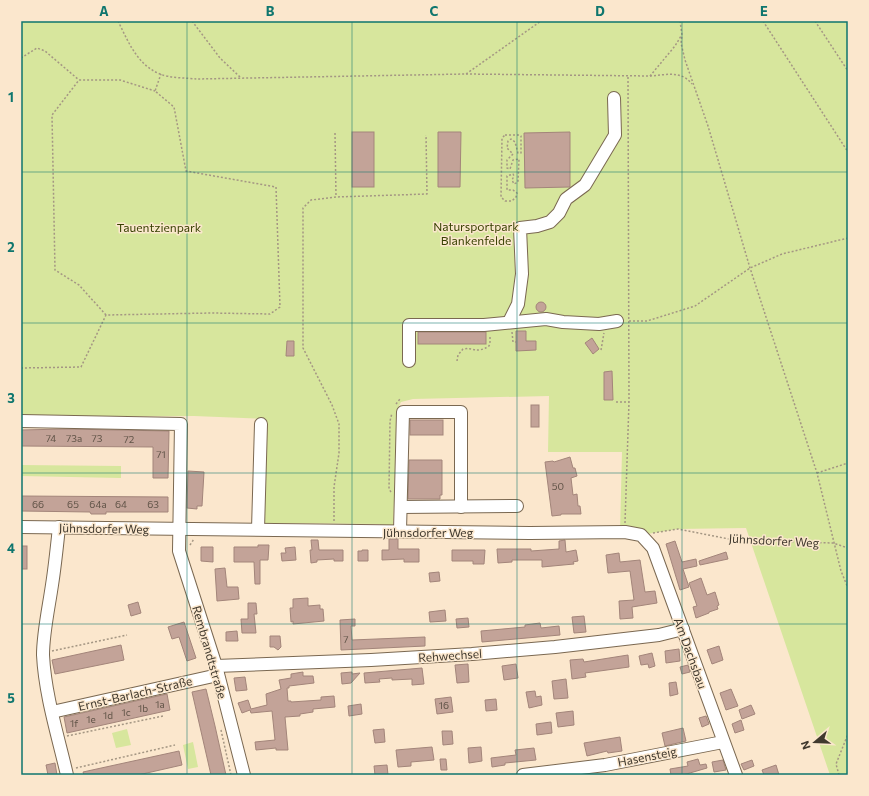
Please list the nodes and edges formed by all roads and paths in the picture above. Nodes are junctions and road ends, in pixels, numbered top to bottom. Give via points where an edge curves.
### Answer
1 (118, 21) edge
2 (192, 21) edge
3 (541, 21) edge
4 (680, 21) edge
5 (763, 21) edge
6 (815, 21) edge
7 (682, 35) junction
8 (21, 58) edge
9 (848, 71) edge
10 (161, 74) junction
11 (466, 74) junction
12 (628, 76) junction
13 (650, 76) junction
14 (242, 78) junction
15 (79, 80) junction
16 (694, 86) junction
17 (155, 92) junction
18 (614, 98) dead end
19 (335, 133) dead end
20 (426, 135) dead end
21 (848, 152) edge
22 (336, 197) junction
23 (501, 197) joint
24 (848, 238) edge
25 (750, 268) junction
26 (106, 315) junction
27 (623, 321) junction
28 (511, 322) junction
29 (599, 324) junction
30 (487, 325) junction
31 (516, 342) dead end
32 (601, 350) dead end
33 (409, 361) dead end
34 (457, 361) dead end
35 (21, 368) edge
36 (400, 399) dead end
37 (616, 402) dead end
38 (629, 402) junction
39 (21, 421) edge
40 (261, 424) dead end
41 (848, 462) edge
42 (817, 473) junction
43 (389, 489) dead end
44 (517, 506) dead end
45 (401, 507) junction
46 (461, 507) junction
47 (21, 527) edge
48 (59, 527) junction
49 (179, 528) junction
50 (258, 529) junction
51 (334, 531) junction
52 (400, 531) junction
53 (625, 532) junction
54 (642, 535) junction
55 (834, 543) junction
56 (848, 548) edge
57 (848, 588) edge
58 (683, 629) junction
59 (127, 635) dead end
60 (43, 653) junction
61 (217, 670) junction
62 (52, 712) junction
63 (163, 716) dead end
64 (848, 734) edge
65 (58, 738) junction
66 (723, 742) junction
67 (175, 745) dead end
68 (66, 772) edge
69 (244, 775) edge
70 (523, 775) edge
71 (736, 775) edge
72 (839, 775) edge

1 - 10 path via 130,46 144,64
2 - 14 path via 220,58
3 - 11 path
4 - 7 path
5 - 21 path
6 - 9 path
7 - 13 path
7 - 16 path via 681,43
8 - 15 path via 37,48 45,51
10 - 14 path via 197,79
10 - 17 path
11 - 12 path
11 - 14 path
12 - 13 path
12 - 27 path
13 - 16 path via 679,74
15 - 17 path via 120,80
15 - 26 path via 52,115 55,270 79,285
16 - 25 path
17 - 26 path via 174,107 186,171 276,187 280,307 270,314
18 - 28 street via 616,135 585,185 566,198 559,213 550,222 520,228 522,274 518,304
19 - 22 path
20 - 22 path via 427,194
22 - 51 path via 311,200 303,208 303,348 339,424 339,453 334,487
23 - 23 path via 505,201 512,201 516,197 517,193 513,190 506,190 507,176 513,174 514,184 518,182 518,159 513,160 510,170 507,168 507,160 512,154 507,148 508,140 511,139 515,142 518,153 521,153 520,135 505,135 502,138
24 - 25 path via 782,254
25 - 27 path via 695,306 647,321
25 - 42 path
26 - 35 path via 81,367
27 - 29 street
27 - 38 path
28 - 29 street via 546,319
28 - 30 street
28 - 31 path via 513,342
29 - 32 path via 605,330
30 - 33 street via 409,325
30 - 34 path via 490,335 489,346 477,351 463,349
36 - 43 path via 390,421
37 - 38 path
38 - 53 path
39 - 49 street, Rembrandtstraße via 181,424
40 - 50 street
41 - 42 path
42 - 55 path
44 - 46 street
45 - 46 street
45 - 46 street via 403,412 461,412
45 - 52 street
47 - 48 street, Jühnsdorfer Weg
48 - 49 street, Jühnsdorfer Weg
48 - 60 street
49 - 50 street, Jühnsdorfer Weg
49 - 61 street, Rembrandtstraße via 179,551
50 - 51 street, Jühnsdorfer Weg
51 - 52 street, Jühnsdorfer Weg
52 - 53 street, Jühnsdorfer Weg
53 - 54 street, Jühnsdorfer Weg
54 - 55 path, Jühnsdorfer Weg via 678,529 734,540
54 - 58 street, Am Dachsbau via 653,548
55 - 56 path, Jühnsdorfer Weg
55 - 57 path
58 - 61 street, Rehwechsel via 652,636 555,647
58 - 66 street, Am Dachsbau
59 - 60 path
60 - 62 street
61 - 62 street, Ernst-Barlach-Straße
61 - 69 street, Rembrandtstraße
62 - 65 street
63 - 65 path
64 - 72 path via 836,764
65 - 68 street
66 - 70 street, Hasensteig via 605,765
66 - 71 street, Am Dachsbau
67 - 68 path

